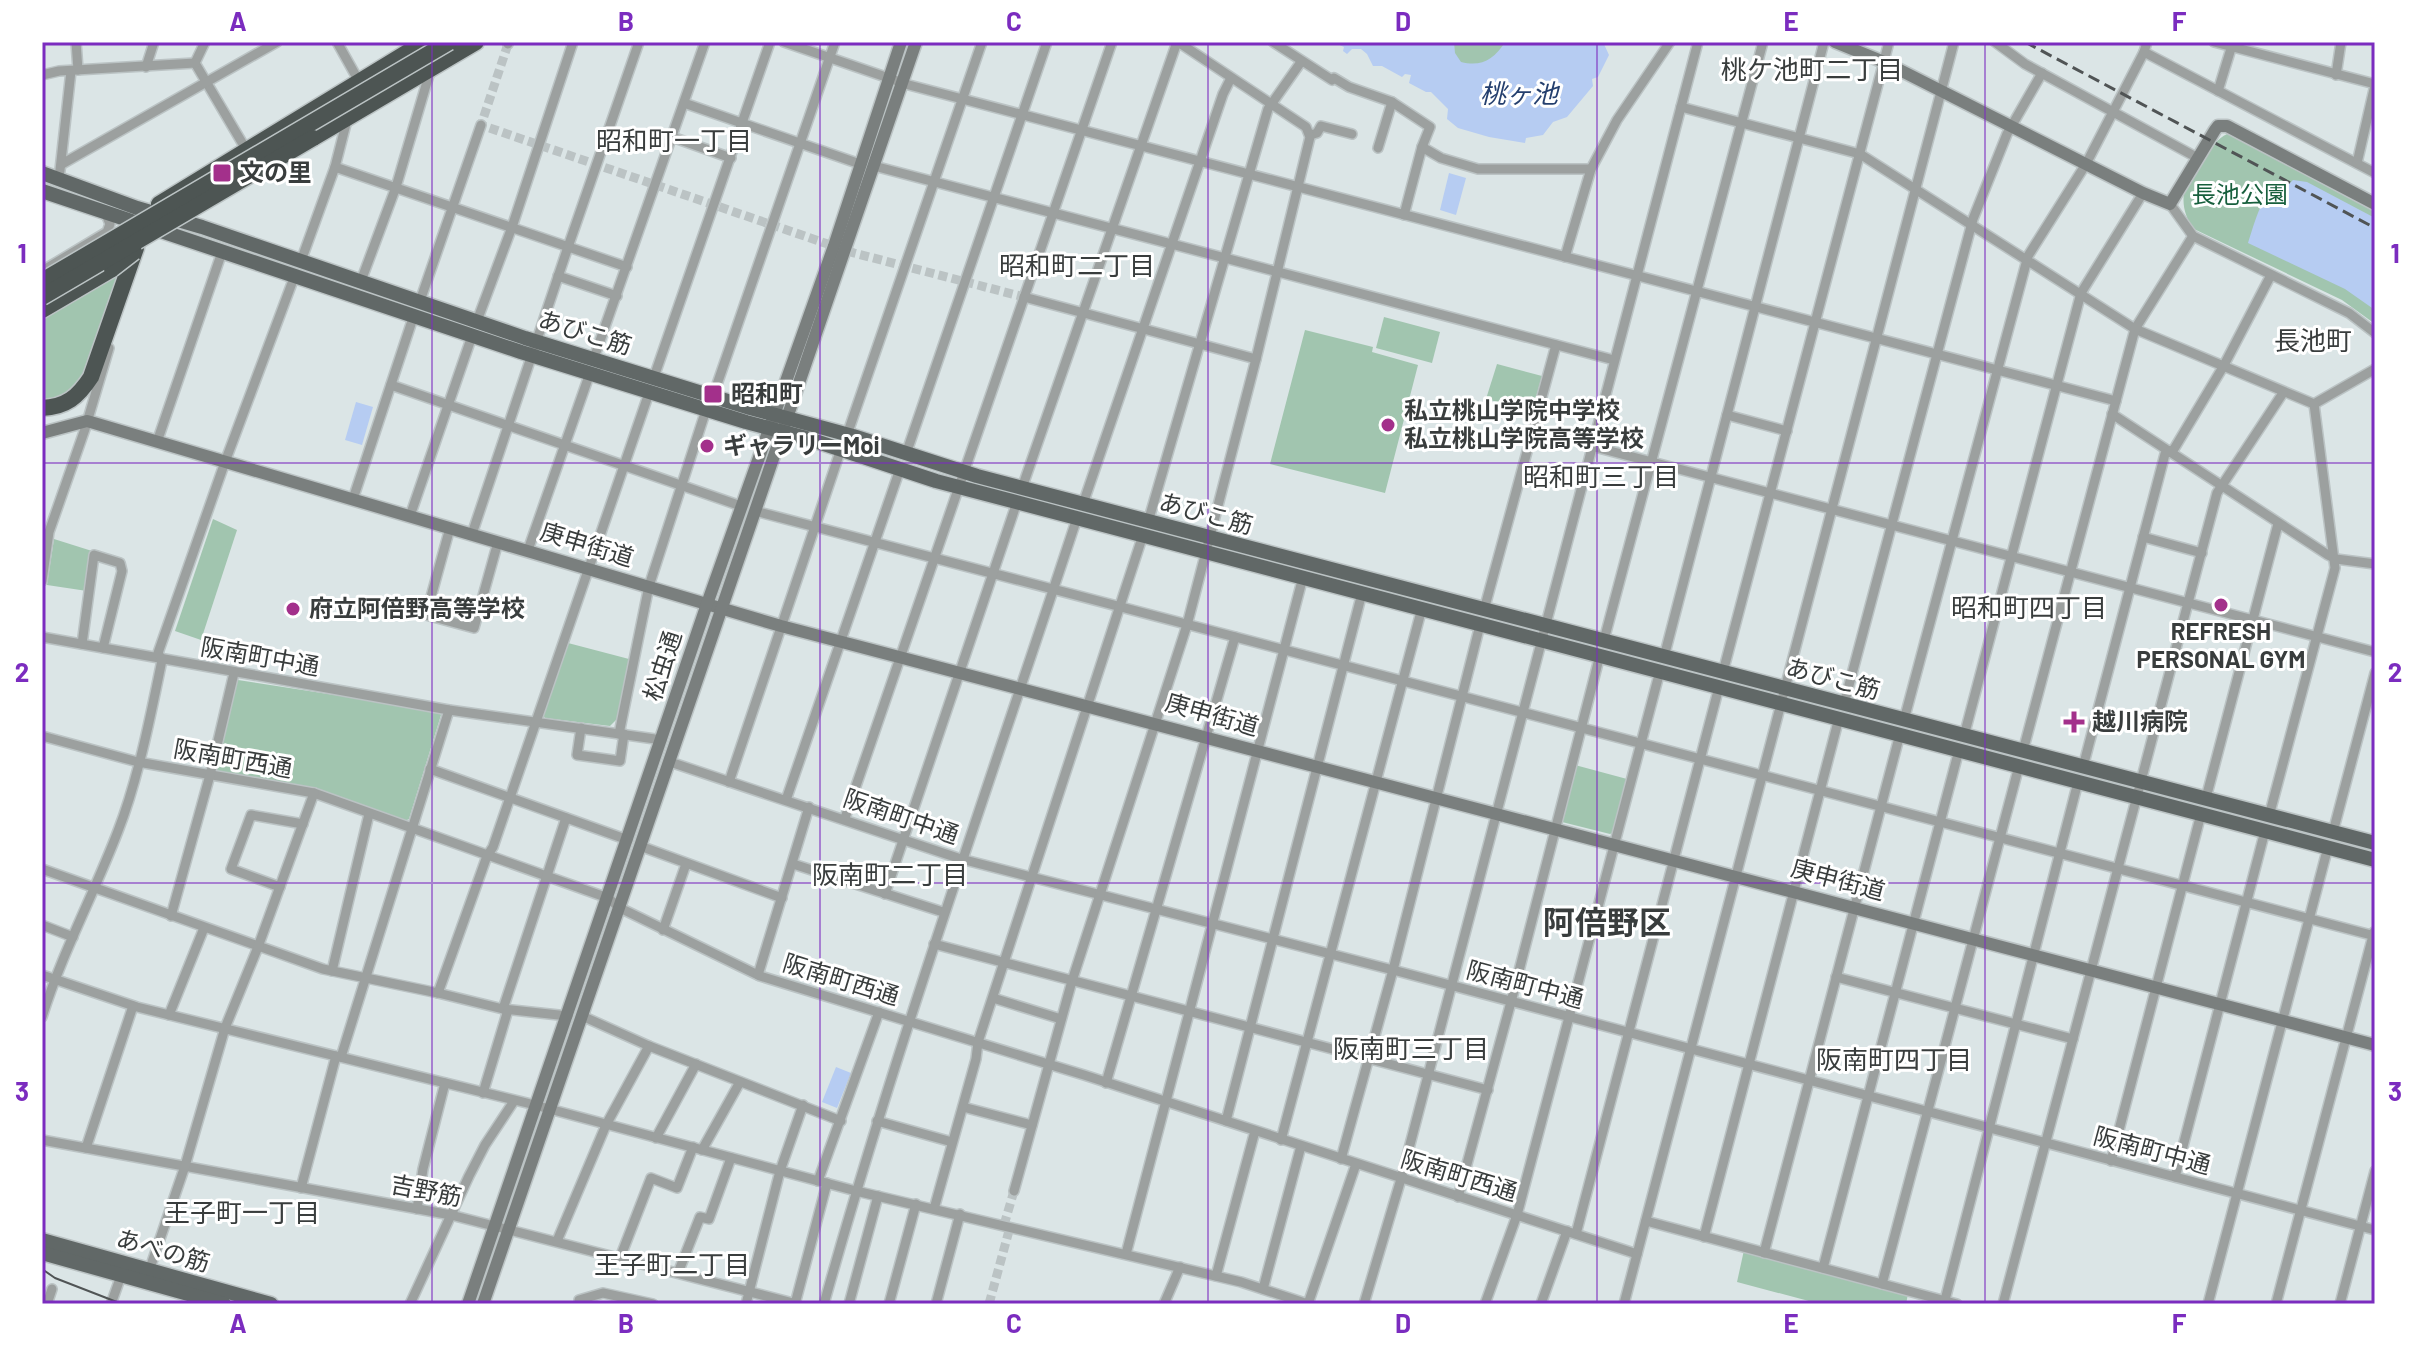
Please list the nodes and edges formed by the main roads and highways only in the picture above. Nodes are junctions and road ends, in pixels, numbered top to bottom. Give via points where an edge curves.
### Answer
1 (424, 42) edge
2 (449, 42) edge
3 (476, 42) edge
4 (42, 173) edge
5 (42, 191) edge
6 (140, 217) junction
7 (182, 217) junction
8 (298, 268) junction
9 (42, 281) edge
10 (42, 297) edge
11 (417, 308) junction
12 (42, 310) edge
13 (534, 348) junction
14 (592, 365) junction
15 (710, 403) junction
16 (42, 408) edge
17 (844, 442) junction
18 (961, 479) junction
19 (1020, 495) junction
20 (1145, 529) junction
21 (1209, 545) junction
22 (1602, 648) junction
23 (2140, 790) junction
24 (2267, 823) junction
25 (2375, 843) edge
26 (2375, 860) edge
27 (42, 1240) edge
28 (42, 1253) edge
29 (123, 1269) junction
30 (148, 1276) junction
31 (224, 1304) edge
32 (270, 1304) edge

1 - 6 highway
2 - 9 highway, bridge
3 - 7 highway, bridge
4 - 6 main road, あびこ筋
5 - 6 main road, あびこ筋 via 106,214
6 - 7 main road, あびこ筋
6 - 8 main road, あびこ筋 via 162,231 222,252
6 - 16 highway via 91,377 66,404
7 - 8 main road, あびこ筋
7 - 10 highway, bridge
7 - 12 highway, bridge via 112,269
8 - 11 main road, あびこ筋
8 - 11 main road, あびこ筋 via 361,281
11 - 13 main road, あびこ筋 via 477,321
11 - 13 main road, あびこ筋 via 472,336
13 - 14 main road, あびこ筋
14 - 15 main road, あびこ筋 via 654,377
14 - 15 main road, あびこ筋 via 649,393
15 - 17 main road, あびこ筋
17 - 18 main road, あびこ筋 via 906,454
17 - 18 main road, あびこ筋 via 900,469
18 - 19 main road, あびこ筋
19 - 20 main road, あびこ筋 via 1077,518
19 - 20 main road, あびこ筋 via 1083,504
20 - 21 main road, あびこ筋
21 - 22 main road, あびこ筋 via 1544,625
21 - 22 main road, あびこ筋 via 1303,577 1480,625
22 - 23 main road, あびこ筋
23 - 24 main road, あびこ筋 via 2201,814
23 - 24 main road, あびこ筋 via 2206,798
24 - 25 main road, あびこ筋
24 - 26 main road, あびこ筋
27 - 29 main road, あべの筋
28 - 29 main road, あべの筋
29 - 30 main road, あべの筋
30 - 31 main road, あべの筋
30 - 32 main road, あべの筋

